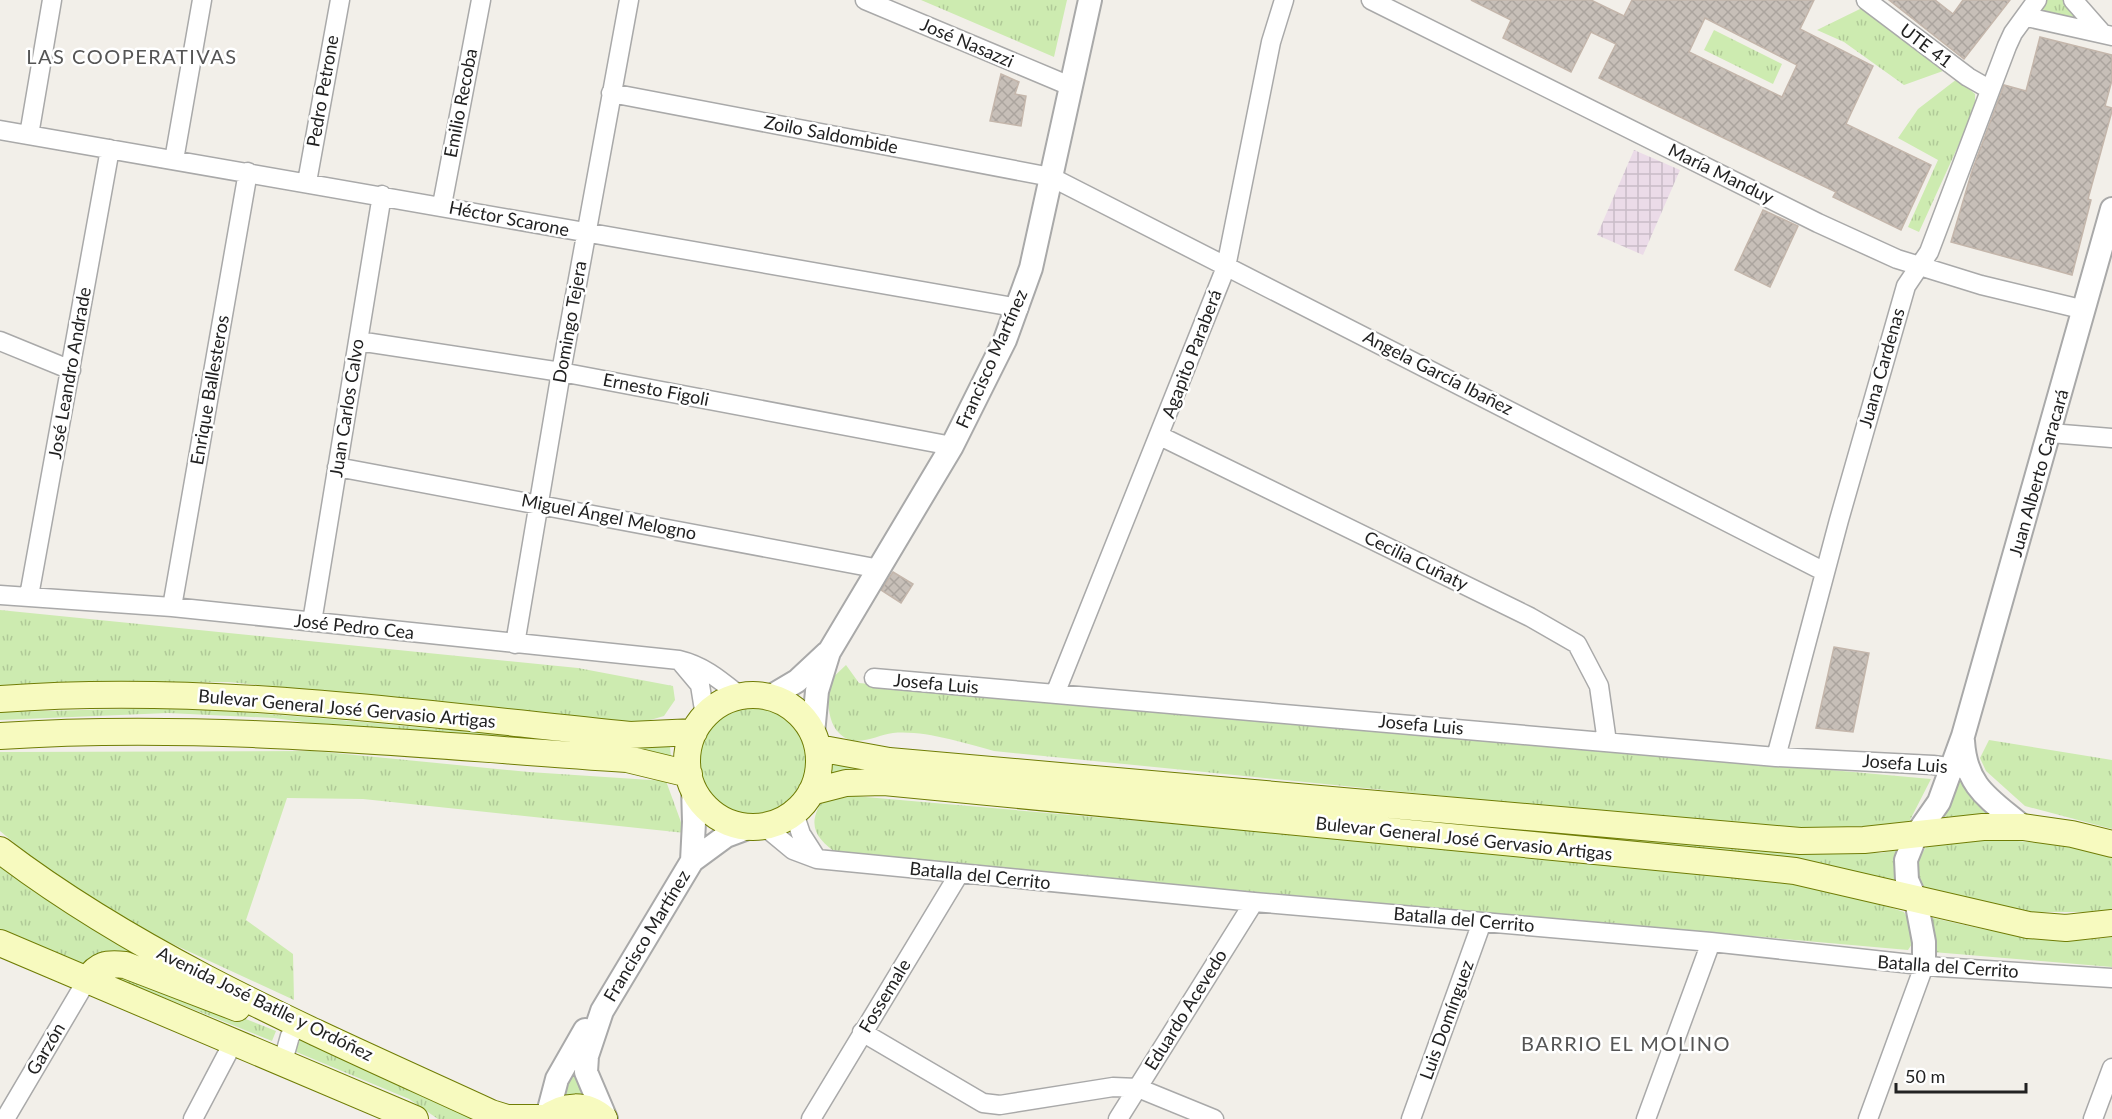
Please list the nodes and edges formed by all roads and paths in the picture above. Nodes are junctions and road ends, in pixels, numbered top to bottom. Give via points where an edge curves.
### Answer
1 (51, 0) edge
2 (202, 0) edge
3 (340, 0) edge
4 (481, 0) edge
5 (629, 0) edge
6 (865, 0) edge
7 (1090, 0) edge
8 (1284, 0) edge
9 (1371, 0) edge
10 (1866, 0) edge
11 (2037, 0) edge
12 (2073, 0) edge
13 (2027, 16) junction
14 (2108, 35) edge
15 (1070, 86) junction
16 (1989, 89) junction
17 (611, 93) junction
18 (0, 130) edge
19 (29, 135) junction
20 (110, 149) junction
21 (174, 160) junction
22 (248, 172) junction
23 (1051, 177) junction
24 (307, 182) junction
25 (382, 195) junction
26 (442, 205) junction
27 (2112, 209) edge
28 (585, 234) junction
29 (1226, 267) junction
30 (1919, 267) junction
31 (1018, 308) junction
32 (2085, 310) junction
33 (0, 341) edge
34 (358, 341) junction
35 (71, 370) junction
36 (561, 372) junction
37 (2050, 433) junction
38 (1160, 436) junction
39 (2112, 438) edge
40 (952, 446) junction
41 (337, 468) junction
42 (538, 504) junction
43 (880, 569) junction
44 (1825, 572) junction
45 (0, 595) edge
46 (29, 596) junction
47 (172, 607) junction
48 (312, 622) junction
49 (515, 644) junction
50 (828, 652) junction
51 (679, 660) junction
52 (874, 678) dead end
53 (1055, 694) junction
54 (740, 696) junction
55 (770, 697) junction
56 (0, 699) edge
57 (700, 724) junction
58 (0, 736) edge
59 (816, 741) junction
60 (1606, 742) junction
61 (1776, 757) junction
62 (1960, 768) junction
63 (691, 780) junction
64 (811, 792) junction
65 (794, 813) junction
66 (757, 826) junction
67 (2023, 827) junction
68 (1916, 835) junction
69 (2112, 844) edge
70 (0, 850) edge
71 (817, 859) junction
72 (692, 861) junction
73 (959, 874) junction
74 (1916, 900) junction
75 (1254, 902) junction
76 (1482, 922) junction
77 (2112, 923) edge
78 (1711, 942) junction
79 (0, 943) edge
80 (1924, 966) junction
81 (2112, 978) edge
82 (87, 980) junction
83 (602, 1011) junction
84 (301, 1024) junction
85 (862, 1032) junction
86 (234, 1041) junction
87 (283, 1061) junction
88 (2112, 1068) edge
89 (1138, 1088) junction
90 (383, 1113) edge
91 (546, 1118) edge
92 (5, 1119) edge
93 (194, 1119) edge
94 (415, 1119) edge
95 (605, 1119) edge
96 (811, 1119) edge
97 (1118, 1119) edge
98 (1214, 1119) edge
99 (1411, 1119) edge
100 (1646, 1119) edge
101 (1868, 1119) edge
102 (2093, 1119) edge

1 - 19 street
2 - 21 street
3 - 24 street, Pedro Petrone
4 - 26 street, Emilio Recoba
5 - 17 street, Domingo Tejera
6 - 15 street, José Nasazzi
7 - 15 street, Francisco Martínez
8 - 29 street, Agapito Paraberá via 1271,42
9 - 30 street, María Manduy via 1808,218
10 - 16 street, UTE 41
11 - 13 street, Juana Cardenas
12 - 14 street
13 - 14 street
13 - 16 street, Juana Cardenas via 2013,33
15 - 23 street, Francisco Martínez
16 - 30 street, Juana Cardenas via 1929,252
17 - 23 street, Zoilo Saldombide
17 - 28 street, Domingo Tejera
18 - 19 street, Héctor Scarone
19 - 20 street, Héctor Scarone
20 - 21 street, Héctor Scarone
20 - 35 street, José Leandro Andrade
21 - 22 street, Héctor Scarone
22 - 24 street, Héctor Scarone
22 - 47 street, Enrique Ballesteros
23 - 29 street, Angela García Ibañez
23 - 31 street, Francisco Martínez via 1032,268
24 - 25 street, Héctor Scarone
25 - 26 street, Héctor Scarone
25 - 34 street, Juan Carlos Calvo
26 - 28 street, Héctor Scarone
27 - 32 street, Juan Alberto Caracará
28 - 31 street, Héctor Scarone
28 - 36 street, Domingo Tejera
29 - 38 street, Agapito Paraberá
29 - 44 street, Angela García Ibañez
30 - 32 street, María Manduy
30 - 44 street, Juana Cardenas via 1906,286
31 - 40 street, Francisco Martínez
32 - 37 street, Juan Alberto Caracará
33 - 35 street
34 - 36 street, Ernesto Figoli
34 - 41 street, Juan Carlos Calvo
35 - 46 street, José Leandro Andrade
36 - 40 street, Ernesto Figoli
36 - 42 street, Domingo Tejera
37 - 39 street
37 - 62 street, Juan Alberto Caracará via 1963,736
38 - 53 street, Agapito Paraberá
38 - 60 street, Cecilia Cuñaty via 1519,612 1576,644 1599,686
40 - 43 street, Francisco Martínez
41 - 42 street, Miguel Ángel Melogno
41 - 48 street, Juan Carlos Calvo
42 - 43 street, Miguel Ángel Melogno
42 - 49 street, Domingo Tejera
43 - 50 street, Francisco Martínez
44 - 61 street, Juana Cardenas
45 - 46 street, José Pedro Cea
46 - 47 street, José Pedro Cea
47 - 48 street, José Pedro Cea
48 - 49 street, José Pedro Cea
49 - 51 street, José Pedro Cea
50 - 55 street, Francisco Martínez via 797,681
50 - 59 street, Francisco Martínez via 817,691
51 - 54 street, José Pedro Cea via 713,673
51 - 57 street via 700,685
52 - 53 street, Josefa Luis
53 - 60 street, Josefa Luis
54 - 55 main road
54 - 57 main road via 721,704
55 - 59 main road via 796,711
56 - 57 main road, Bulevar General José Gervasio Artigas via 242,697 630,735
57 - 63 main road via 688,760
58 - 63 main road, Bulevar General José Gervasio Artigas via 84,730 177,731 627,759
59 - 64 main road via 818,771
59 - 68 main road, Bulevar General José Gervasio Artigas via 900,762 1710,834 1800,841
60 - 61 street, Josefa Luis
61 - 62 street, Josefa Luis
62 - 67 street
62 - 68 street
63 - 66 main road via 710,811 735,824
63 - 72 street, Francisco Martínez
64 - 65 main road
64 - 74 main road, Bulevar General José Gervasio Artigas via 846,783 884,782 1730,864 1795,871
65 - 66 main road
65 - 71 street via 801,834
66 - 71 street, Batalla del Cerrito via 793,850
66 - 72 street, Francisco Martínez via 726,836
67 - 68 main road, Bulevar General José Gervasio Artigas
67 - 69 main road, Bulevar General José Gervasio Artigas
68 - 74 street via 1908,849 1906,869
70 - 84 main road, Avenida José Batlle y Ordóñez via 118,931
71 - 73 street, Batalla del Cerrito
72 - 83 street, Francisco Martínez
73 - 75 street, Batalla del Cerrito
73 - 85 street, Fossemale
74 - 77 main road, Bulevar General José Gervasio Artigas via 2028,925 2066,928
74 - 80 street
75 - 76 street, Batalla del Cerrito
75 - 89 street, Eduardo Acevedo
76 - 78 street, Batalla del Cerrito
76 - 99 street, Luis Domínguez
78 - 80 street, Batalla del Cerrito
78 - 100 street
79 - 82 main road
80 - 81 street, Batalla del Cerrito
80 - 101 street
82 - 84 main road via 96,968 108,963 125,964 273,1022
82 - 86 main road
82 - 92 street, Garzón
83 - 91 street, Francisco Martínez via 588,1024 557,1079
83 - 95 street, Francisco Martínez via 587,1056 586,1072
84 - 87 street via 290,1036
84 - 91 main road, Avenida José Batlle y Ordóñez via 491,1113 507,1118
85 - 89 street via 983,1103 1000,1105 1113,1087
85 - 96 street, Fossemale
86 - 87 main road
86 - 93 street
87 - 90 main road
88 - 102 street
89 - 97 street, Eduardo Acevedo
89 - 98 street
90 - 94 main road
91 - 95 main road via 572,1107 586,1108

